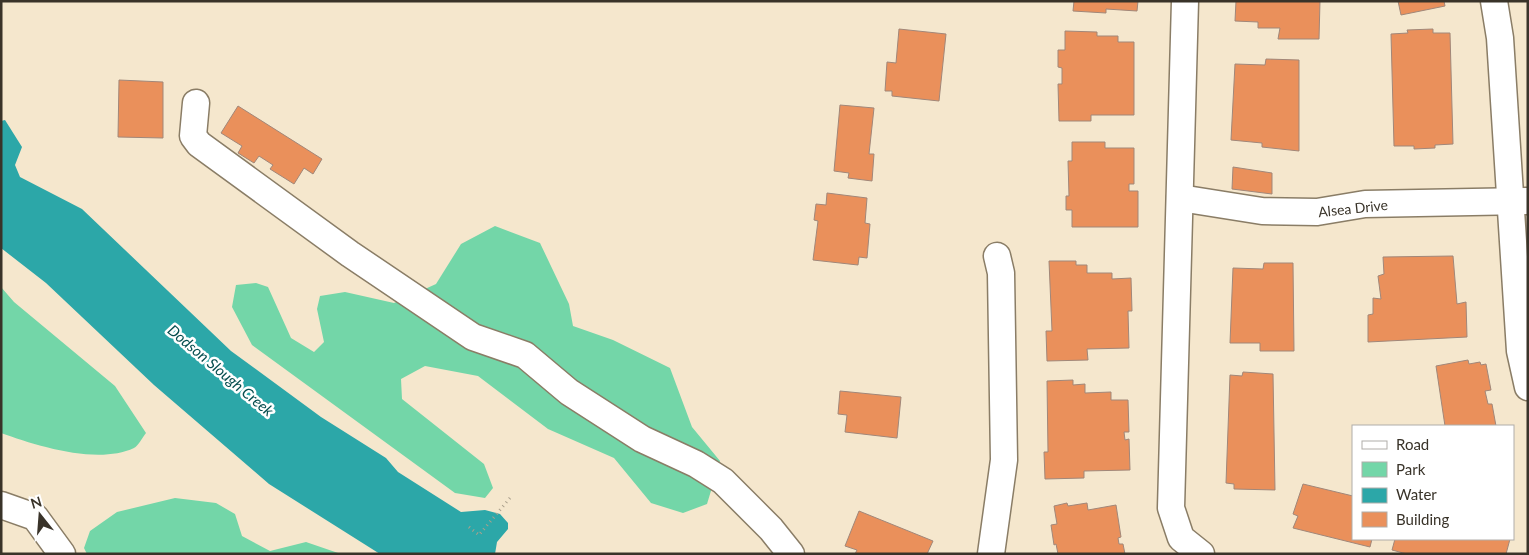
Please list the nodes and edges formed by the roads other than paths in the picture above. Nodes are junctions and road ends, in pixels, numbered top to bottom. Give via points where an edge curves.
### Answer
1 (1185, 1) edge
2 (1494, 1) edge
3 (196, 103) dead end
4 (1180, 198) junction
5 (1518, 201) edge
6 (997, 256) dead end
7 (1528, 387) edge
8 (1, 505) edge
9 (62, 554) edge
10 (791, 554) edge
11 (991, 554) edge
12 (1201, 554) edge

1 - 4 street
2 - 5 street
3 - 10 street via 193,136 199,144 350,254 473,338 525,356 568,392 626,430 723,481 771,528
4 - 5 street, Alsea Drive via 1262,211 1317,212 1365,204
4 - 12 street via 1171,508 1182,538
5 - 7 street via 1520,352
6 - 11 street via 1001,273 1004,460
8 - 9 street via 35,517

